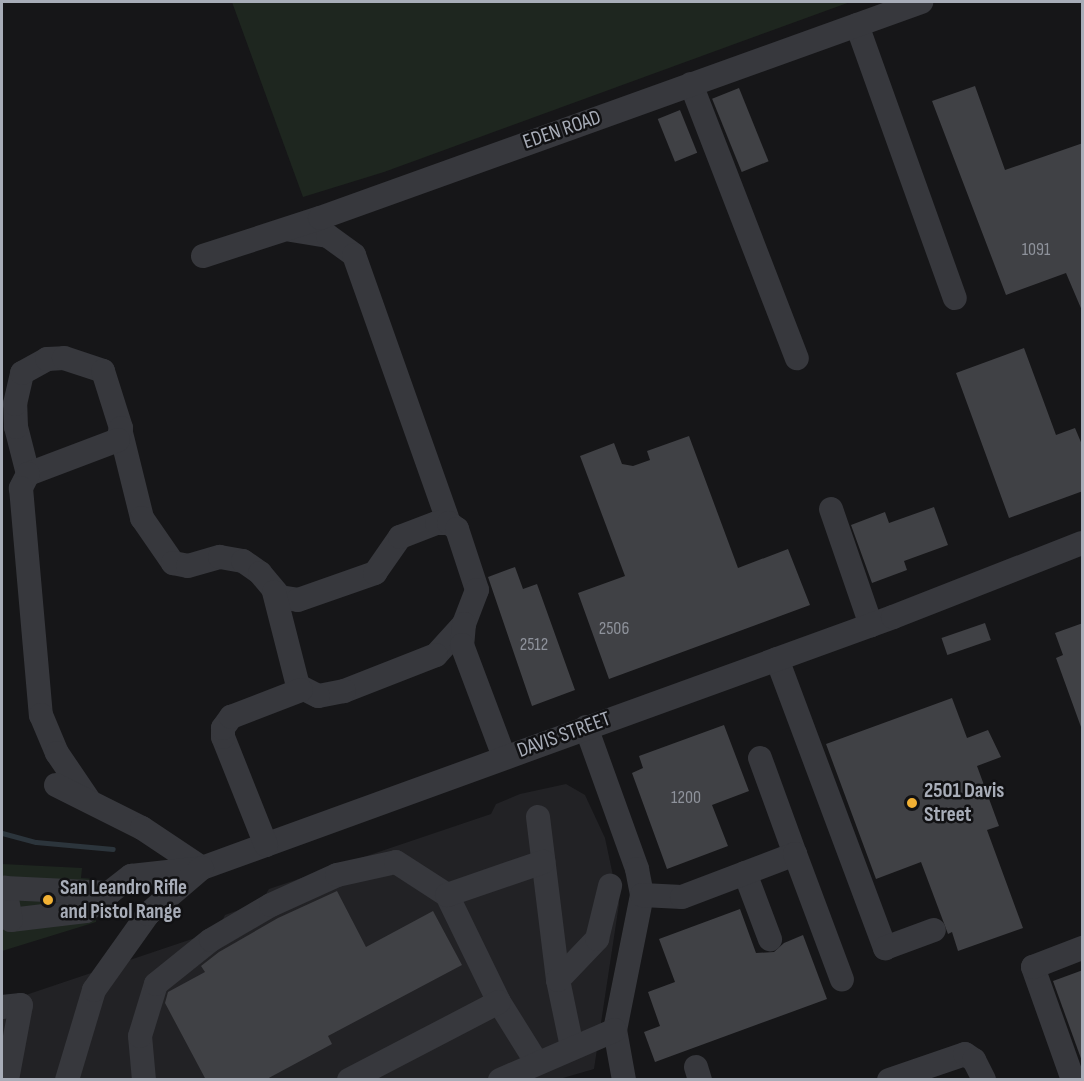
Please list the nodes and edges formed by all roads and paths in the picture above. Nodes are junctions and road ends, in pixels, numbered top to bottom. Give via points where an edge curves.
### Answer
1 (921, 2) edge
2 (857, 25) junction
3 (691, 84) junction
4 (286, 229) junction
5 (203, 256) dead end
6 (955, 298) dead end
7 (796, 358) dead end
8 (121, 433) junction
9 (28, 474) junction
10 (831, 509) dead end
11 (449, 523) junction
12 (1083, 543) edge
13 (274, 592) junction
14 (464, 624) junction
15 (871, 625) junction
16 (777, 659) junction
17 (301, 690) junction
18 (586, 727) junction
19 (504, 757) junction
20 (760, 758) dead end
21 (56, 785) dead end
22 (90, 802) junction
23 (538, 817) dead end
24 (266, 845) junction
25 (795, 854) junction
26 (543, 862) junction
27 (202, 868) junction
28 (745, 873) junction
29 (610, 886) dead end
30 (109, 893) dead end
31 (447, 895) junction
32 (642, 895) junction
33 (934, 930) dead end
34 (770, 939) dead end
35 (1083, 948) edge
36 (558, 980) junction
37 (842, 980) dead end
38 (500, 1002) junction
39 (2, 1007) edge
40 (615, 1030) junction
41 (573, 1047) junction
42 (518, 1073) edge
43 (7, 1080) edge
44 (67, 1080) edge
45 (144, 1080) edge
46 (350, 1080) edge
47 (624, 1080) edge
48 (889, 1080) edge
49 (984, 1080) edge
50 (1073, 1080) edge

1 - 2 street, EDEN ROAD
2 - 3 street, EDEN ROAD
2 - 6 street
3 - 4 street, EDEN ROAD
3 - 7 street
4 - 5 street, EDEN ROAD
4 - 11 street via 328,236 354,255
8 - 9 street via 118,440
8 - 9 street via 103,371 64,358 30,366 22,373 15,404 15,427
8 - 13 street via 142,518 173,563 188,566 219,557 243,561 260,573
9 - 22 street via 21,488 22,519 41,715 57,753
10 - 15 street
11 - 13 street via 437,523 400,537 383,564 365,577 298,600
11 - 14 street via 457,529 477,590
12 - 15 street, DAVIS STREET
13 - 17 street
14 - 17 street via 435,655 366,683 318,696
14 - 19 street via 462,645
15 - 16 street, DAVIS STREET
16 - 18 street, DAVIS STREET
16 - 33 street via 885,948
17 - 24 street via 231,717 223,728 223,737
18 - 19 street, DAVIS STREET
18 - 32 street via 637,869
19 - 24 street, DAVIS STREET
20 - 25 street
21 - 22 street
22 - 27 street via 142,828
23 - 26 street
24 - 27 street, DAVIS STREET
25 - 28 street
25 - 37 street
26 - 31 street
26 - 36 street
27 - 30 street via 131,876
27 - 44 street via 148,914 94,990
28 - 32 street via 682,897
28 - 34 street
29 - 36 street via 597,939
31 - 38 street
31 - 45 street via 396,862 337,876 271,905 211,940 156,984 140,1036
32 - 40 street
35 - 50 street via 1033,967
36 - 41 street
38 - 42 street
38 - 46 street
39 - 43 street via 21,1005
40 - 41 street
40 - 47 street
41 - 42 street
48 - 49 street via 965,1054 974,1060

